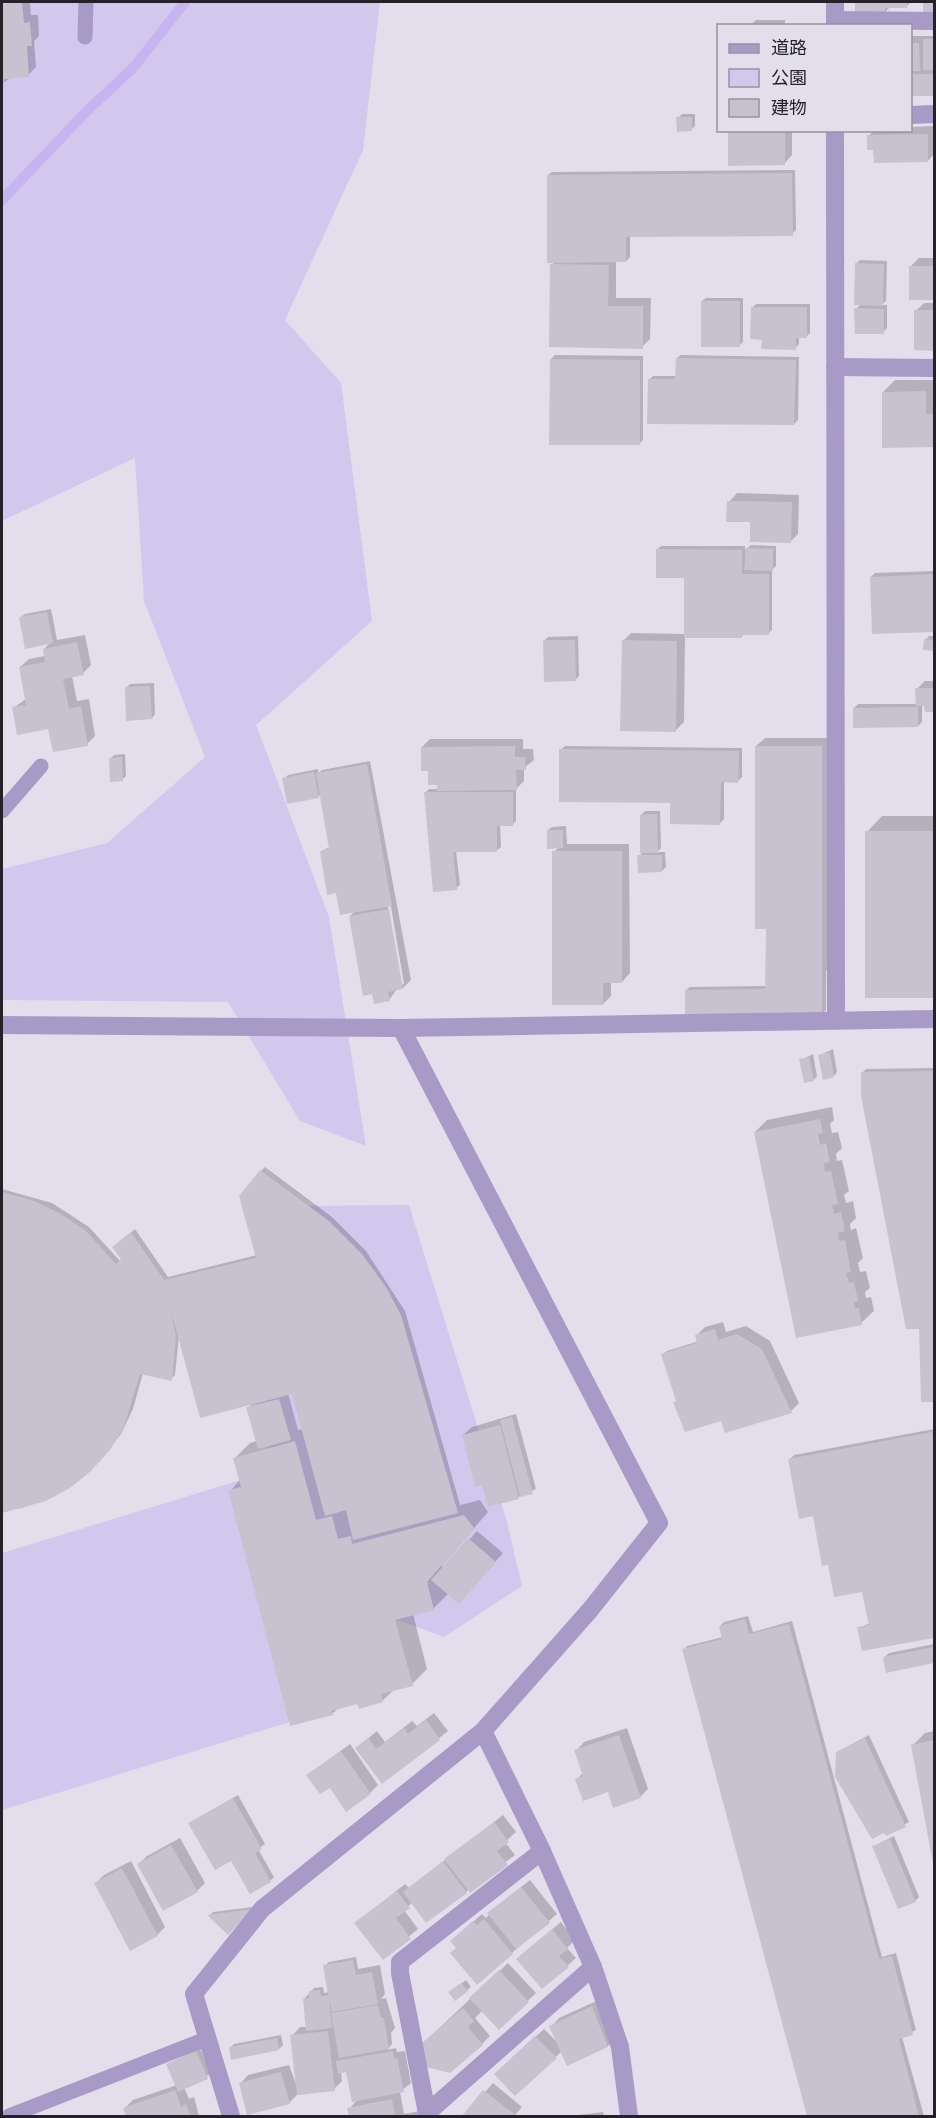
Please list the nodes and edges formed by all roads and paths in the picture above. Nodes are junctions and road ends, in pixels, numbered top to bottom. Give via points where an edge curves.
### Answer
1 (86, 2) edge
2 (835, 16) edge
3 (934, 21) edge
4 (85, 37) dead end
5 (934, 114) edge
6 (912, 115) edge
7 (835, 132) edge
8 (835, 367) junction
9 (934, 368) edge
10 (41, 766) dead end
11 (2, 811) edge
12 (836, 1019) junction
13 (934, 1019) edge
14 (2, 1025) edge
15 (401, 1028) junction
16 (483, 1731) junction
17 (542, 1851) junction
18 (593, 1967) junction
19 (206, 2039) junction
20 (428, 2115) edge
21 (9, 2116) edge
22 (231, 2116) edge
23 (629, 2116) edge

1 - 4 lane
2 - 3 street
5 - 6 street
7 - 8 street
8 - 9 street
8 - 12 street
10 - 11 lane
12 - 13 street
12 - 15 street
14 - 15 street
15 - 16 street via 659,1523 590,1610
16 - 17 street
16 - 19 street via 262,1909 194,1994
17 - 18 street
17 - 20 street via 400,1962
18 - 20 street
18 - 23 street via 620,2047
19 - 21 lane
19 - 22 street

